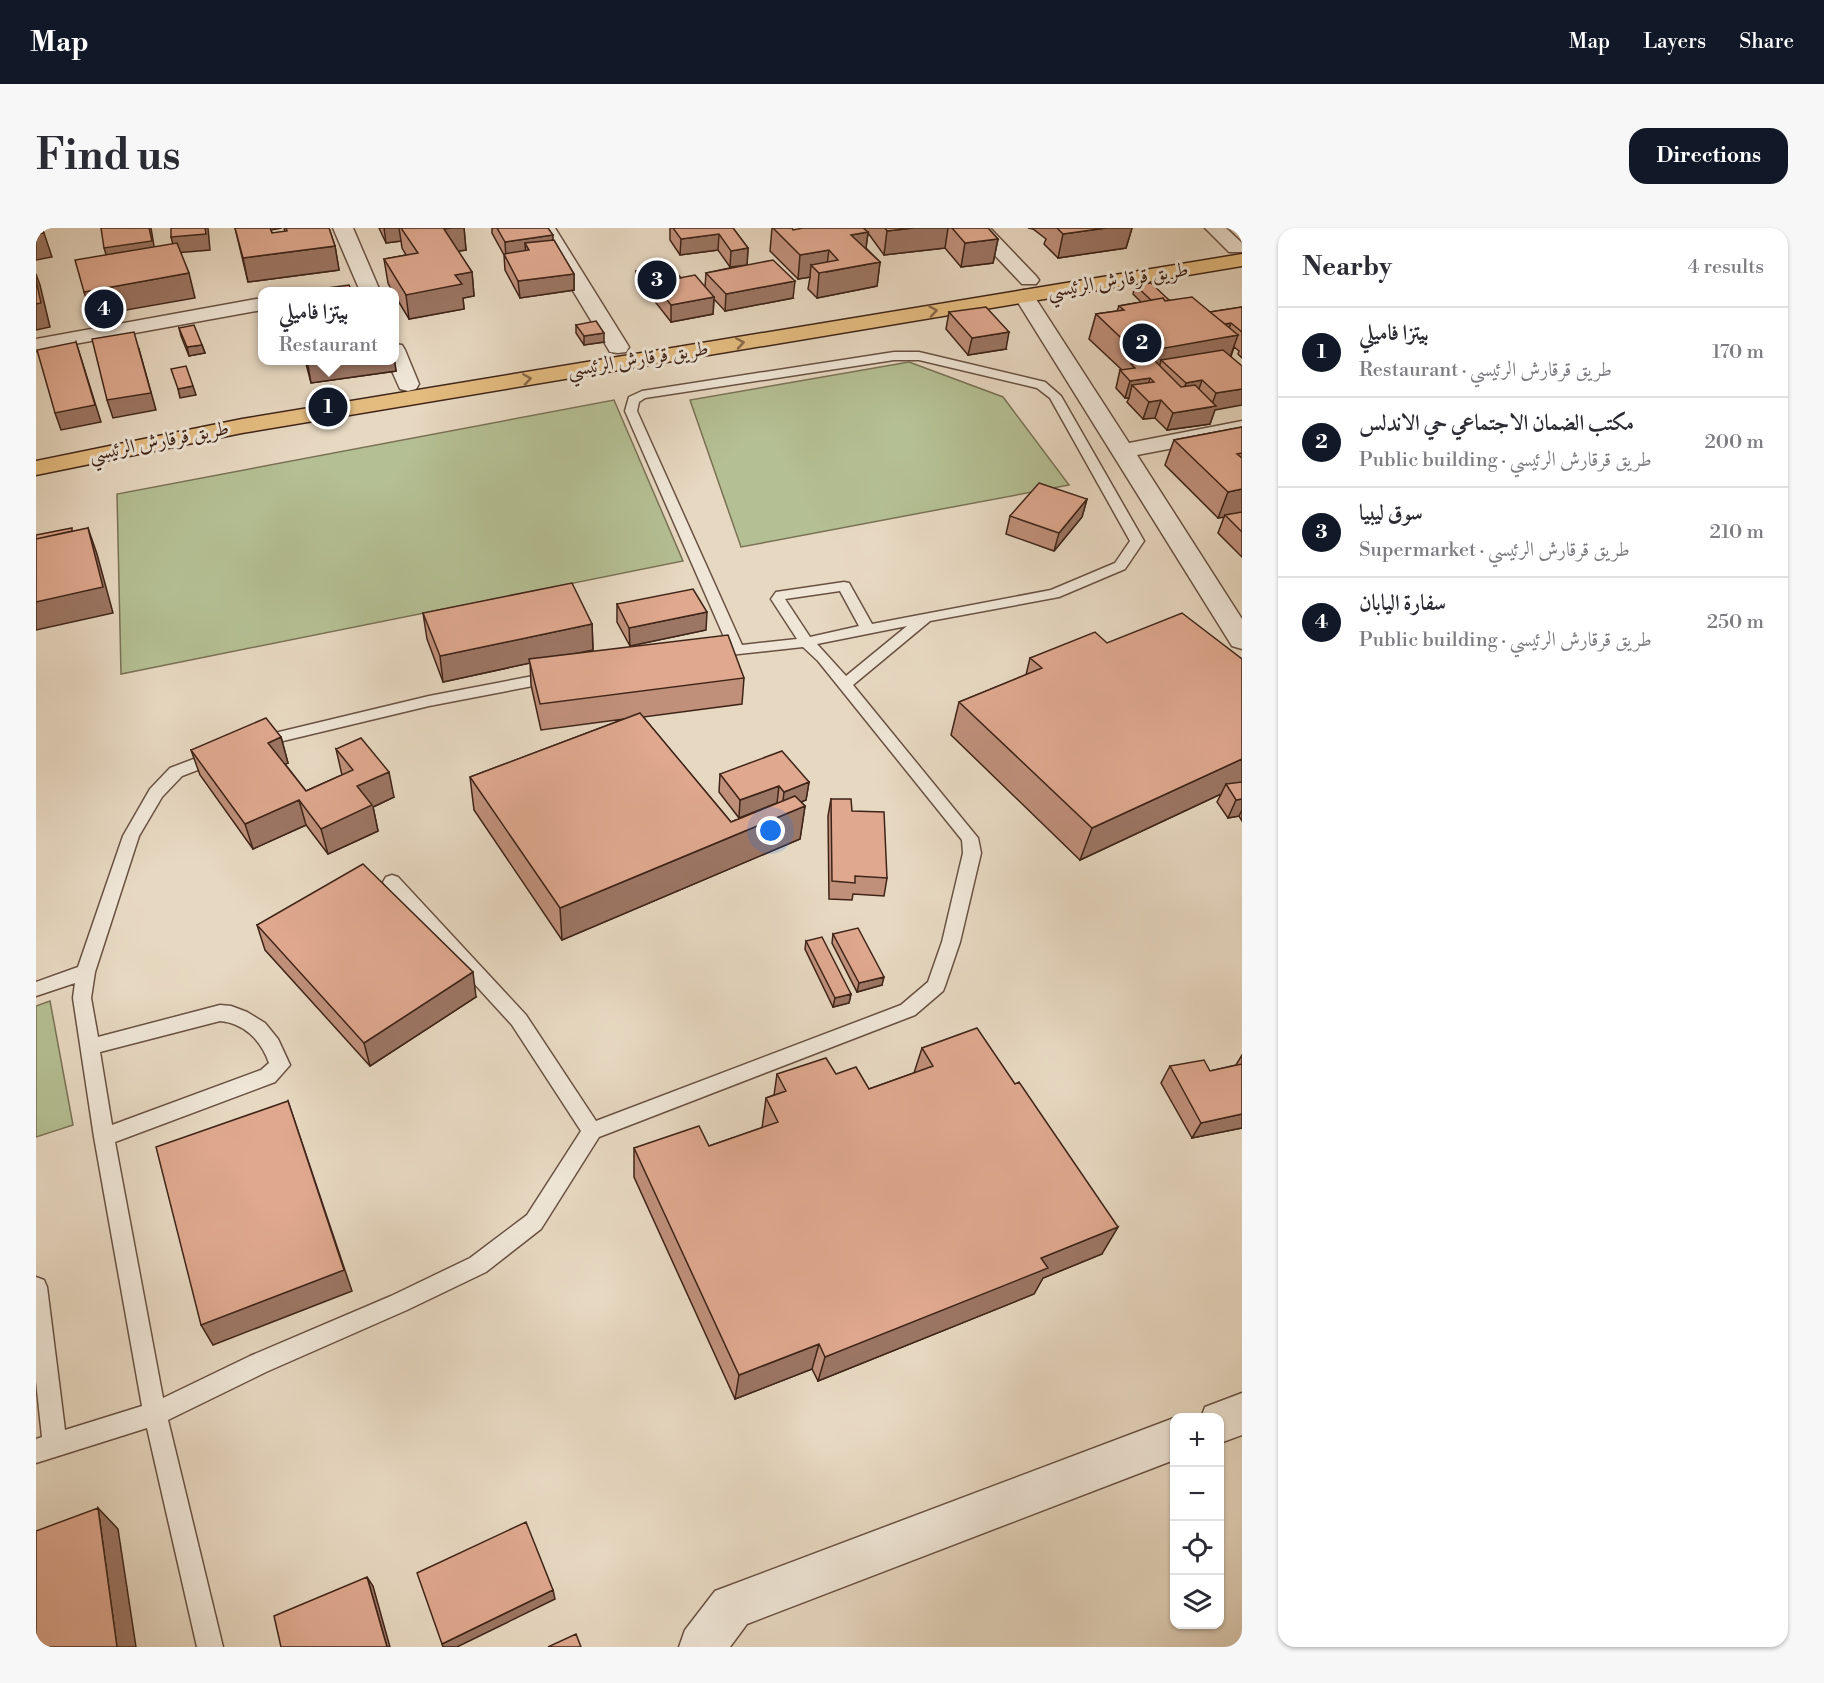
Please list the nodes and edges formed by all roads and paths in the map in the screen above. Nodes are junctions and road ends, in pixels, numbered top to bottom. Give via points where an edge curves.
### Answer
1 (344, 228) edge
2 (545, 228) edge
3 (980, 228) edge
4 (1215, 228) edge
5 (1240, 252) edge
6 (361, 287) edge
7 (1026, 288) junction
8 (258, 305) edge
9 (36, 345) edge
10 (618, 347) junction
11 (399, 362) edge
12 (408, 384) junction
13 (1242, 428) edge
14 (36, 451) edge
15 (1122, 451) junction
16 (36, 468) edge
17 (926, 616) junction
18 (868, 629) junction
19 (1242, 640) edge
20 (806, 642) junction
21 (736, 648) junction
22 (690, 655) edge
23 (576, 673) edge
24 (845, 684) junction
25 (392, 882) dead end
26 (86, 972) junction
27 (36, 989) edge
28 (90, 1047) junction
29 (592, 1131) junction
30 (104, 1137) junction
31 (36, 1287) edge
32 (41, 1376) edge
33 (155, 1414) junction
34 (1242, 1414) edge
35 (1224, 1421) edge
36 (1170, 1442) edge
37 (46, 1448) edge
38 (210, 1647) edge
39 (702, 1647) edge

1 - 6 street
2 - 10 street
3 - 7 street
4 - 5 street
5 - 7 main road, طريق قرقارش الرئيسي
7 - 10 main road, طريق قرقارش الرئيسي
7 - 15 street
16 -> 7 main road, طريق قرقارش الرئيسي via 242,426
8 - 9 street
10 - 12 main road, طريق قرقارش الرئيسي
11 - 12 street
12 - 14 main road, طريق قرقارش الرئيسي
13 - 15 street
15 - 19 street
17 - 18 lane
17 - 21 lane via 1053,594 1120,566 1137,541 1056,396 1041,384 919,356 894,356 642,395 633,400 631,411
17 - 24 lane
18 - 20 lane
18 - 20 lane via 844,586 781,595 778,599
20 - 21 lane
20 - 24 lane
21 - 22 lane
23 - 26 lane via 429,701 237,749 176,772 156,793 131,836
24 - 29 lane via 970,838 970,864 936,986 908,1010
25 - 29 lane via 519,1020
26 - 27 lane
26 - 28 lane via 82,998
28 - 30 lane
28 - 30 lane via 230,1013 247,1018 276,1049 280,1065 268,1076
29 - 33 lane via 534,1222 478,1265
30 - 33 lane
31 - 32 lane
32 - 37 lane
33 - 37 lane
33 - 38 lane
34 - 35 street
36 - 39 street via 731,1607

